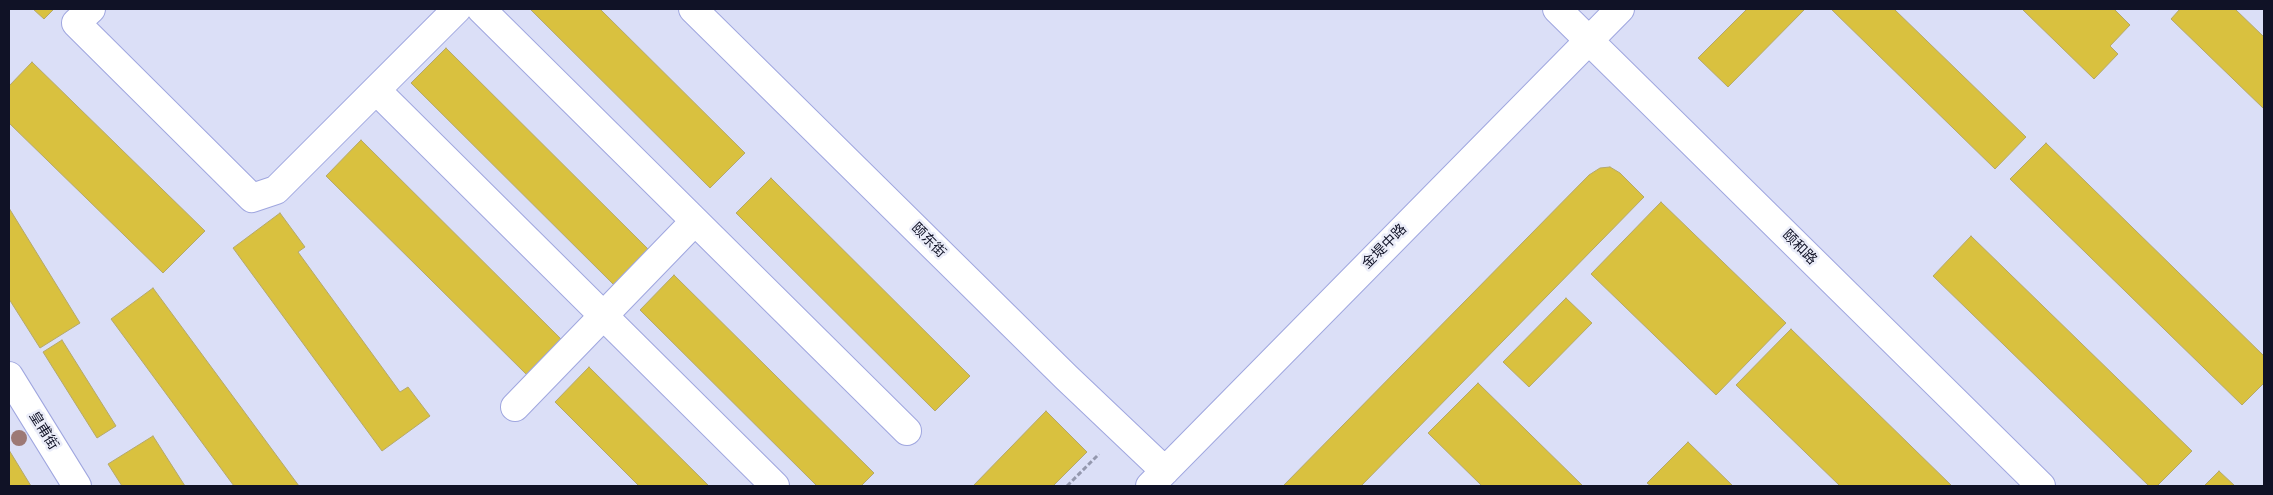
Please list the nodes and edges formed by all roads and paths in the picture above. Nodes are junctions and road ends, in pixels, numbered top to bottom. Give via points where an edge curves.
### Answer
1 (91, 9) edge
2 (457, 9) edge
3 (482, 9) edge
4 (694, 9) edge
5 (1557, 9) edge
6 (1620, 9) edge
7 (1588, 40) junction
8 (376, 90) junction
9 (696, 221) junction
10 (604, 316) junction
11 (9, 376) edge
12 (515, 407) dead end
13 (907, 431) dead end
14 (1099, 454) dead end
15 (1158, 479) edge
16 (77, 486) edge
17 (775, 486) edge
18 (1067, 486) edge
19 (2041, 486) edge

1 - 8 street via 76,23 252,198 276,190
2 - 8 street
3 - 9 street
4 - 15 street, 颐东街 via 1066,378
5 - 7 street, 颐和路
6 - 7 street, 金堤中路
7 - 15 street, 金堤中路
7 - 19 street, 颐和路
8 - 10 street
9 - 10 street
9 - 13 street
10 - 12 street
10 - 17 street
11 - 16 street, 皇甫街
14 - 18 path

